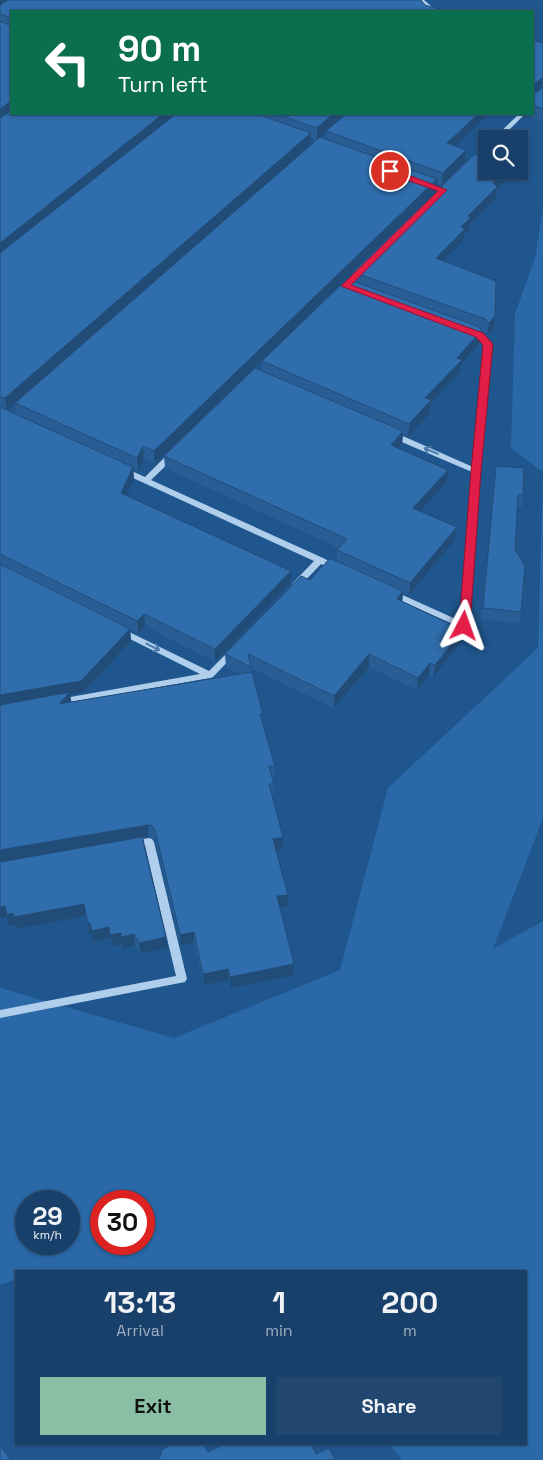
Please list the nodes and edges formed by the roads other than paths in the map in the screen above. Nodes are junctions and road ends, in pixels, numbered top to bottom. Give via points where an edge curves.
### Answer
1 (421, 0) edge
2 (433, 10) edge
3 (521, 115) edge
4 (505, 130) edge
5 (478, 156) edge
6 (468, 166) edge
7 (462, 328) edge
8 (385, 432) edge
9 (176, 451) edge
10 (112, 464) edge
11 (476, 471) junction
12 (146, 480) junction
13 (320, 560) junction
14 (347, 573) edge
15 (293, 589) edge
16 (383, 589) edge
17 (114, 627) edge
18 (238, 646) edge
19 (210, 675) junction
20 (48, 704) edge
21 (121, 846) edge
22 (0, 1014) edge

1 - 2 street
3 - 4 street
5 - 6 street
7 - 11 street via 480,335 488,344
11 -> 8 street
9 - 12 street
10 - 12 street
11 - 16 street via 464,626
12 - 13 street
13 - 14 street
13 - 15 street
17 -> 19 street
18 - 19 street
19 - 20 street
21 - 22 street via 149,842 182,979

